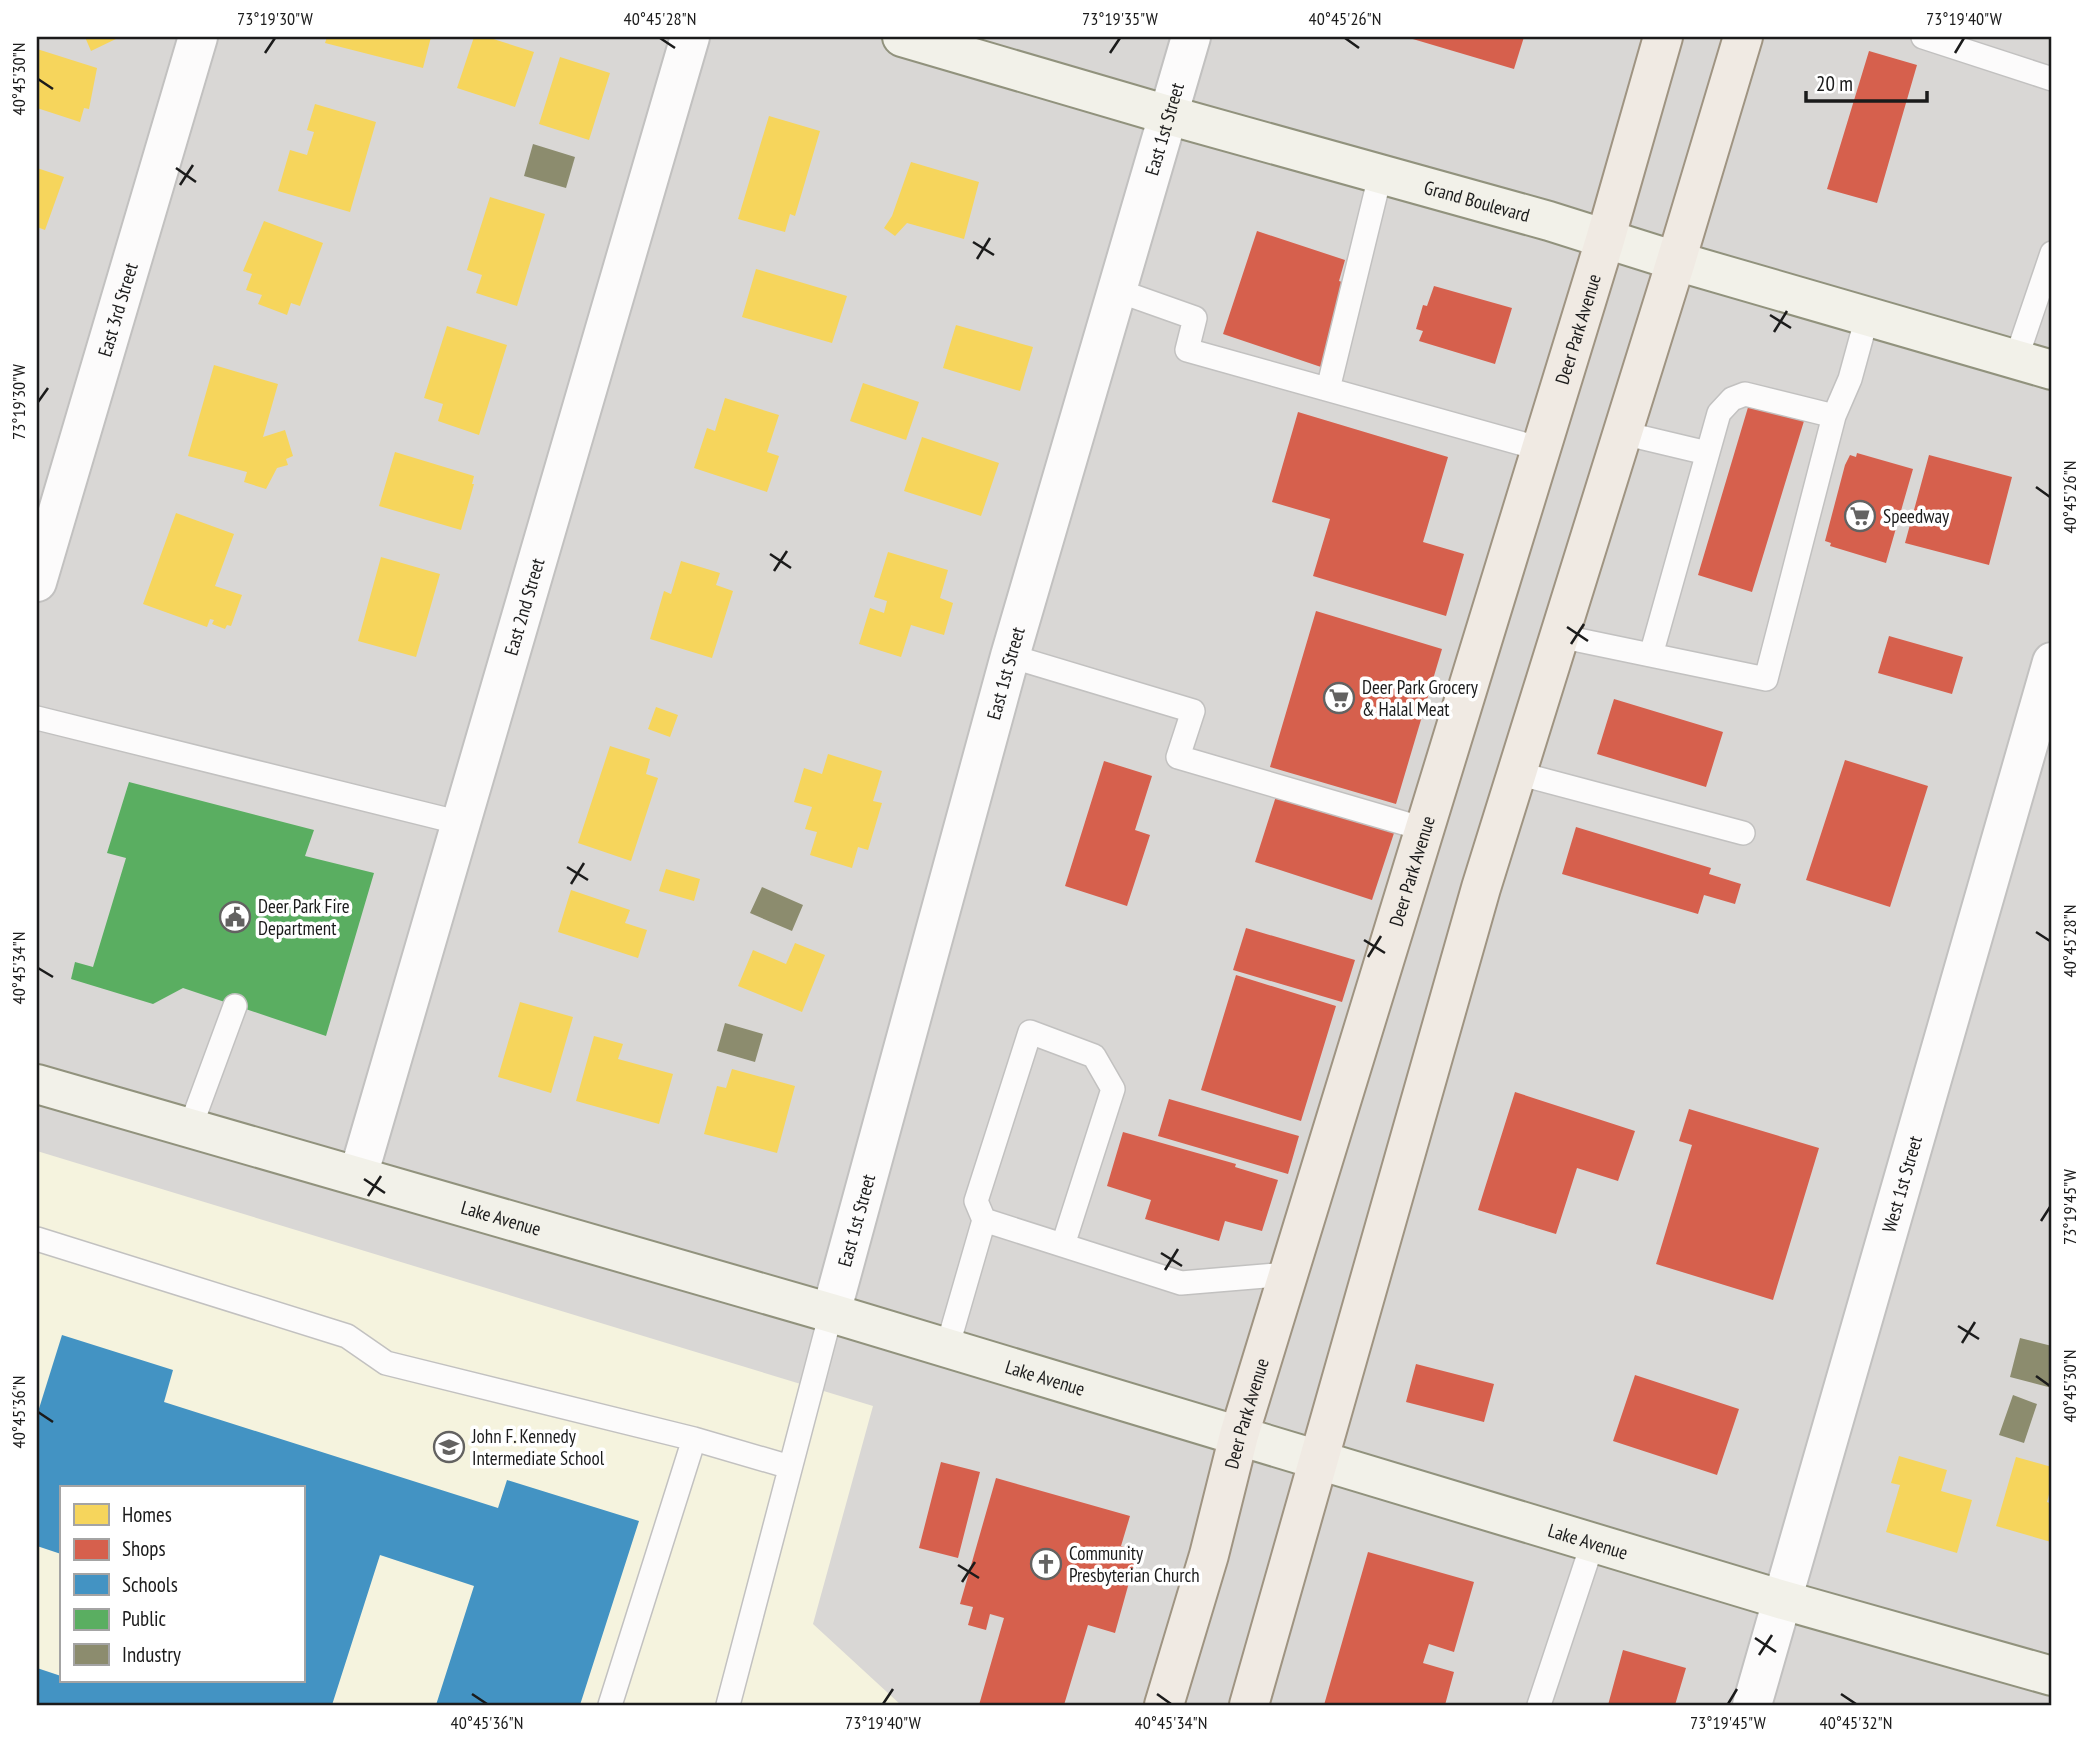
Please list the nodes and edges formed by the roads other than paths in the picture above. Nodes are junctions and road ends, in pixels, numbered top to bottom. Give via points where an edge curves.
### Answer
1 (198, 37) edge
2 (690, 37) edge
3 (902, 37) edge
4 (1191, 37) edge
5 (1663, 37) edge
6 (1742, 37) edge
7 (1923, 37) edge
8 (2052, 79) edge
9 (1168, 115) junction
10 (1381, 172) junction
11 (1605, 240) junction
12 (2052, 253) edge
13 (1676, 261) junction
14 (1116, 290) junction
15 (1867, 317) junction
16 (2016, 359) junction
17 (2052, 370) edge
18 (1328, 389) junction
19 (1834, 416) junction
20 (1623, 433) junction
21 (1541, 449) junction
22 (1707, 453) junction
23 (37, 582) edge
24 (1559, 636) junction
25 (1651, 655) junction
26 (1010, 656) junction
27 (2052, 662) edge
28 (37, 719) edge
29 (1517, 773) junction
30 (461, 823) junction
31 (1424, 829) junction
32 (1743, 834) dead end
33 (235, 1006) dead end
34 (37, 1084) edge
35 (190, 1128) junction
36 (358, 1176) junction
37 (984, 1220) junction
38 (37, 1239) edge
39 (1063, 1245) junction
40 (1288, 1274) junction
41 (831, 1313) junction
42 (947, 1348) junction
43 (1239, 1435) junction
44 (694, 1439) junction
45 (1319, 1458) junction
46 (790, 1467) junction
47 (1593, 1542) junction
48 (1783, 1600) junction
49 (2052, 1676) edge
50 (610, 1705) edge
51 (728, 1705) edge
52 (1164, 1705) edge
53 (1249, 1705) edge
54 (1539, 1705) edge
55 (1752, 1705) edge

1 - 23 street, East 3rd Street
2 - 30 street, East 2nd Street
3 - 9 street, Grand Boulevard
4 - 9 street, East 1st Street
5 - 11 main road, Deer Park Avenue
6 - 13 main road
7 - 8 lane
9 - 10 street, Grand Boulevard
9 - 14 street, East 1st Street
10 - 11 street, Grand Boulevard
10 - 18 lane
11 - 13 street, Grand Boulevard
11 - 21 main road, Deer Park Avenue
12 - 16 lane
13 - 15 street, Grand Boulevard
13 - 20 main road
14 - 18 lane via 1195,318 1187,350
14 - 26 street, East 1st Street
15 - 16 street, Grand Boulevard
15 - 19 lane
16 - 17 street, Grand Boulevard
18 - 21 lane
19 - 22 lane via 1745,394 1732,399 1720,413
19 - 25 lane via 1766,679
20 - 22 lane
20 - 24 main road
21 - 31 main road, Deer Park Avenue
22 - 25 lane
24 - 25 lane
24 - 29 main road
26 - 31 lane via 1193,711 1178,757
26 - 41 street, East 1st Street
27 - 48 street, West 1st Street
28 - 30 lane
29 - 32 lane
29 - 45 main road
30 - 36 street, East 2nd Street
31 - 40 main road, Deer Park Avenue
33 - 35 lane
34 - 35 street, Lake Avenue
35 - 36 street, Lake Avenue
36 - 41 street, Lake Avenue
37 - 39 lane
37 - 39 lane via 976,1201 1030,1032 1094,1055 1112,1089
37 - 42 lane
38 - 44 lane via 347,1336 386,1363
39 - 40 lane via 1181,1283
40 - 43 main road, Deer Park Avenue
41 - 42 street, Lake Avenue
41 - 46 lane
42 - 43 street, Lake Avenue
43 - 45 street, Lake Avenue
43 - 52 main road, Deer Park Avenue
44 - 46 lane
44 - 50 lane
45 - 47 street, Lake Avenue
45 - 53 main road
46 - 51 lane
47 - 48 street, Lake Avenue
47 - 54 lane
48 - 49 street, Lake Avenue
48 - 55 street, West 1st Street

